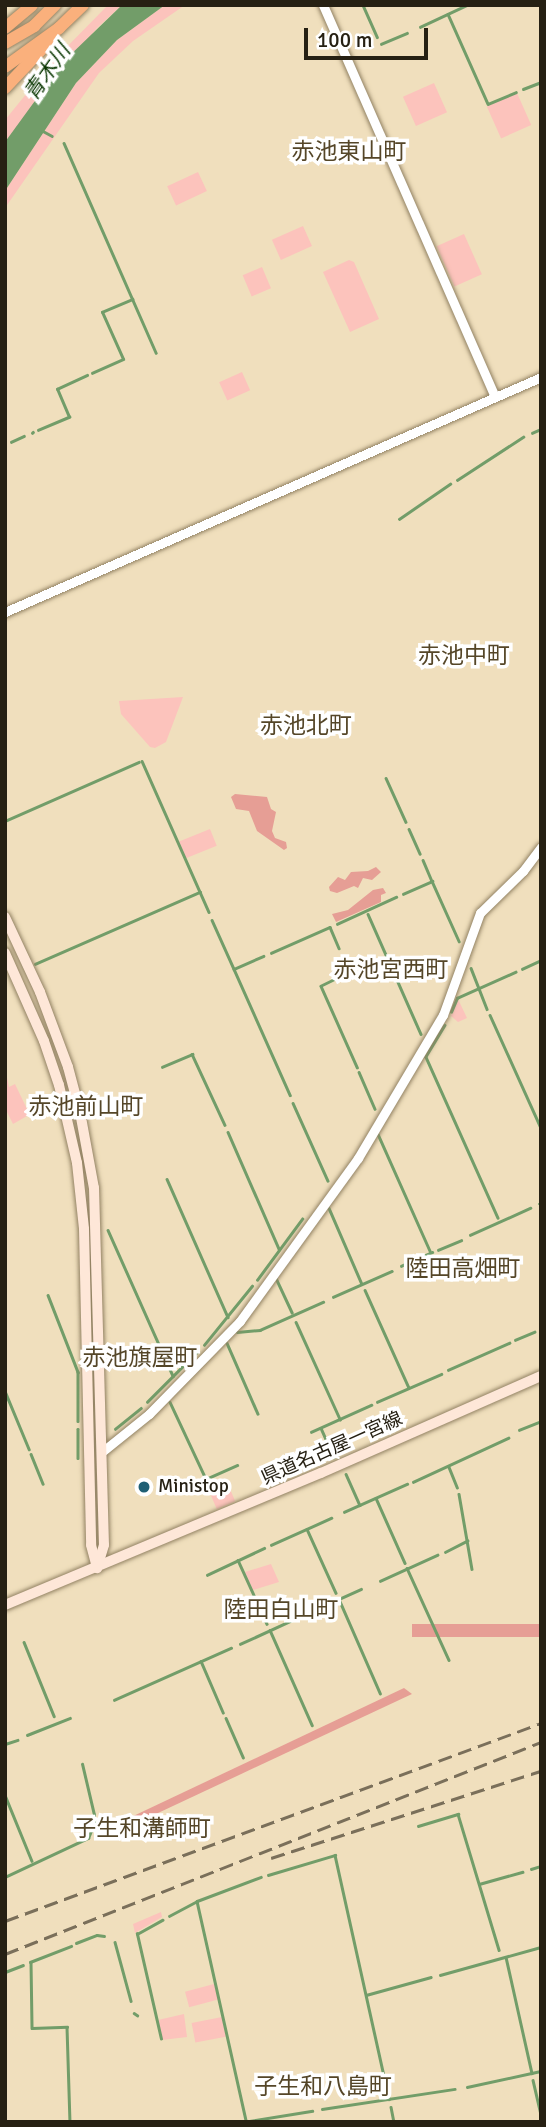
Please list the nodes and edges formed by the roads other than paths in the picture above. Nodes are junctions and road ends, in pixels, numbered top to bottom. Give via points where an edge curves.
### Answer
1 (32, 5) edge
2 (55, 5) edge
3 (83, 5) edge
4 (323, 5) edge
5 (5, 28) edge
6 (59, 28) junction
7 (5, 43) edge
8 (5, 67) edge
9 (5, 88) edge
10 (541, 376) edge
11 (495, 396) junction
12 (5, 612) edge
13 (541, 848) edge
14 (5, 917) edge
15 (5, 953) edge
16 (541, 1376) edge
17 (103, 1451) junction
18 (97, 1568) junction
19 (5, 1605) edge

1 - 5 highway
2 - 7 highway via 34,26
3 - 6 highway
4 - 11 street
6 - 8 highway
6 - 9 highway
10 - 11 street
11 - 12 street
13 - 17 street via 480,913 443,1015 358,1158 240,1321 149,1414
14 - 17 main road via 68,1067 89,1154 97,1236
15 - 18 main road via 44,1041 77,1163 84,1229 91,1545
16 - 18 main road, 県道名古屋一宮線
17 - 18 main road via 104,1545
18 - 19 main road, 県道名古屋一宮線

